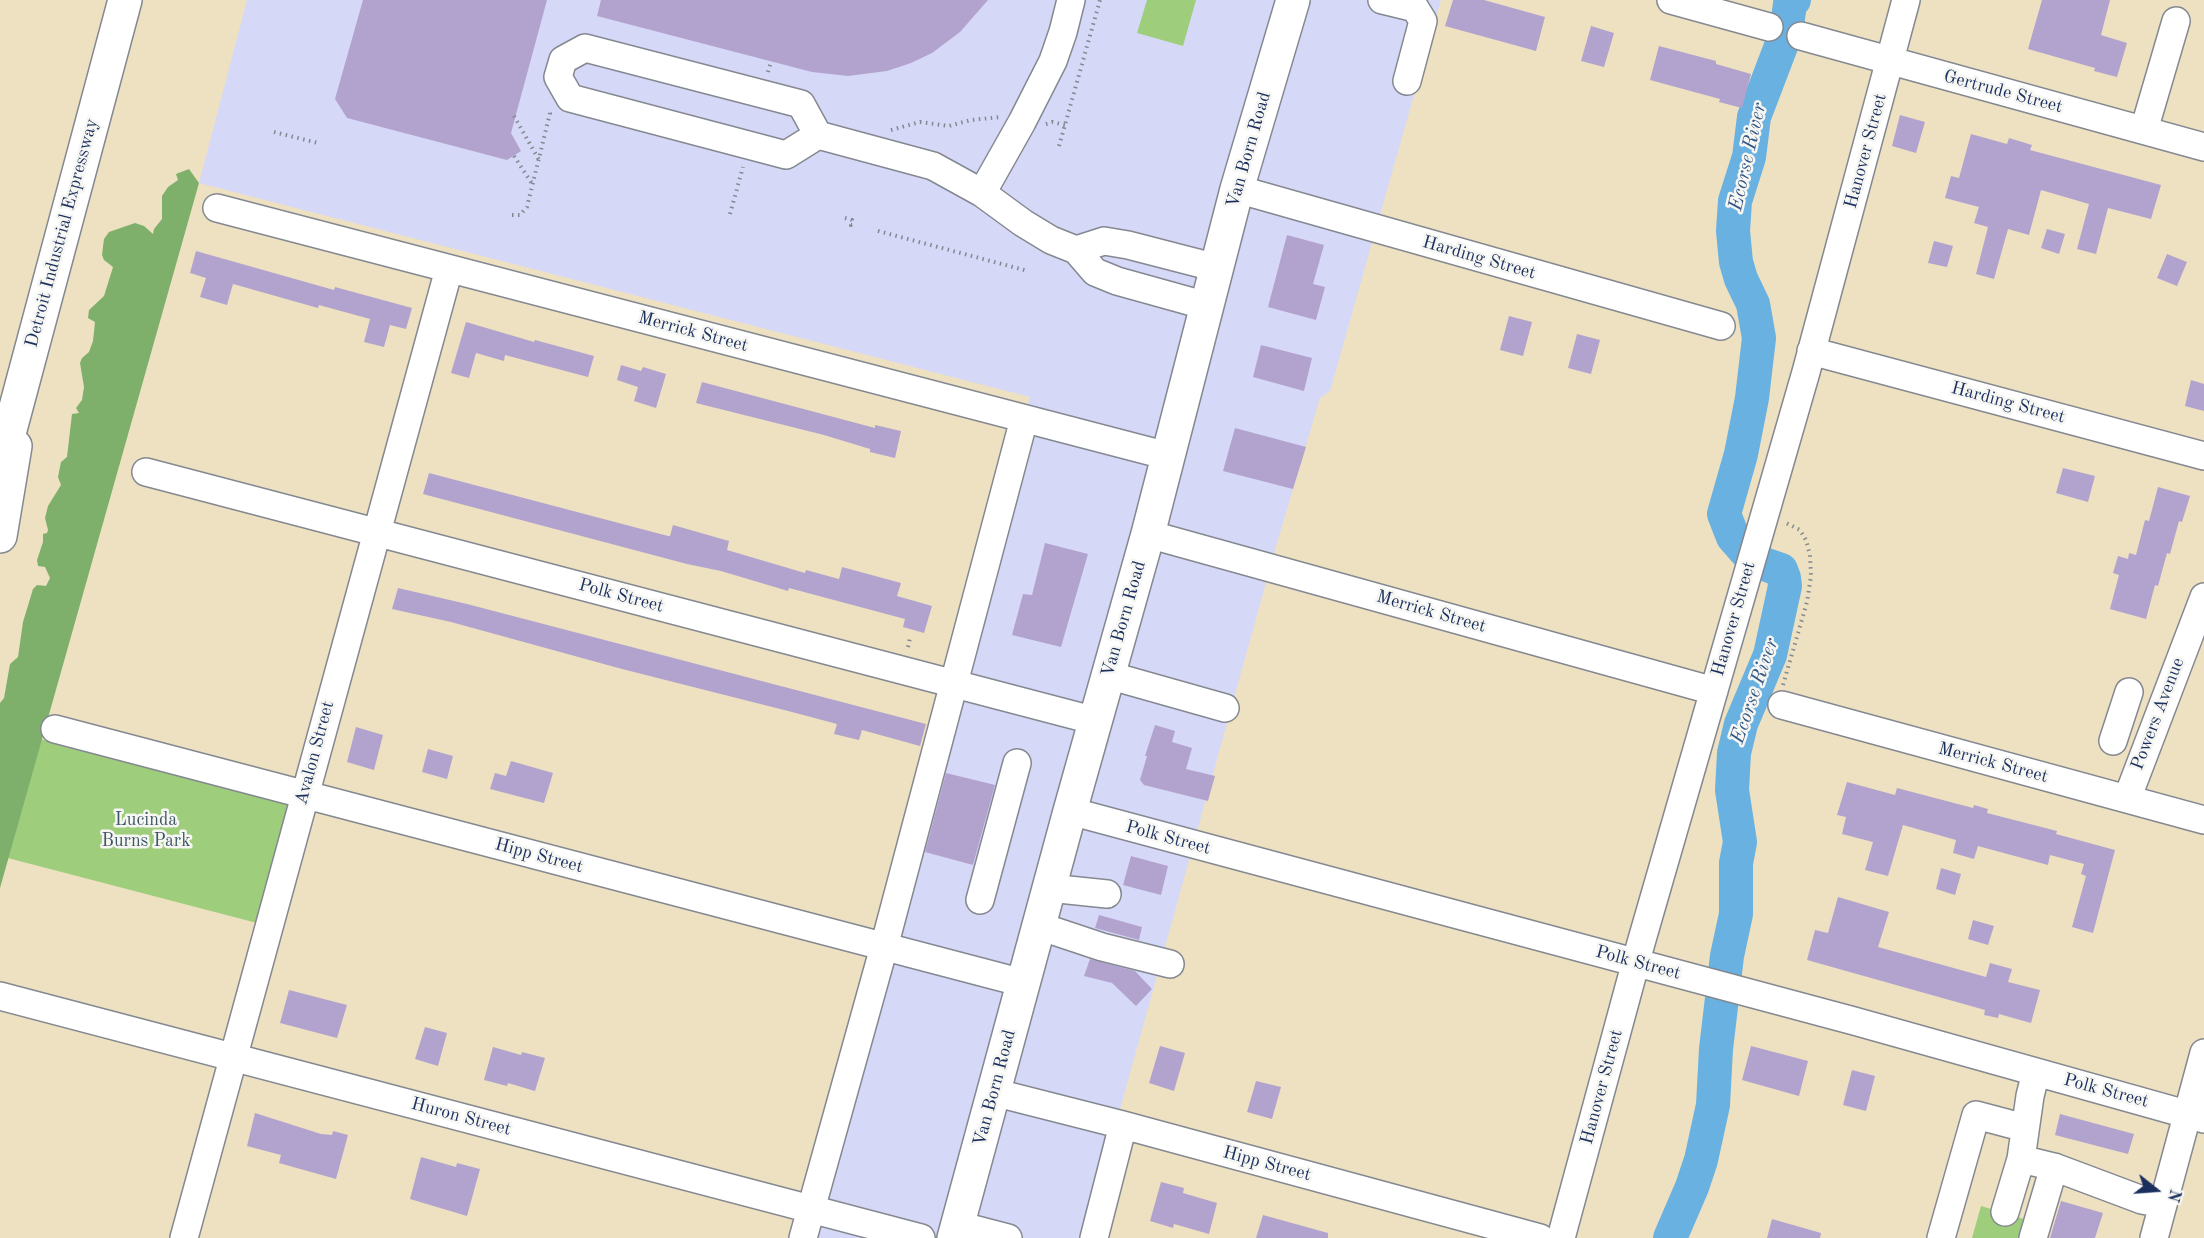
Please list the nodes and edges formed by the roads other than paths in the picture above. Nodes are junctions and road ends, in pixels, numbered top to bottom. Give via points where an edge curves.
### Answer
1 (124, 0) edge
2 (1071, 0) edge
3 (1293, 0) edge
4 (1382, 0) edge
5 (1671, 0) edge
6 (1906, 0) edge
7 (2176, 21) dead end
8 (1769, 27) dead end
9 (1801, 36) dead end
10 (1890, 61) junction
11 (1407, 81) dead end
12 (2144, 130) junction
13 (818, 135) junction
14 (2204, 147) edge
15 (1237, 189) junction
16 (982, 192) junction
17 (217, 208) dead end
18 (1076, 250) junction
19 (1217, 268) junction
20 (449, 269) junction
21 (1207, 306) junction
22 (1721, 326) dead end
23 (1811, 351) junction
24 (28, 362) junction
25 (1024, 419) junction
26 (1168, 456) junction
27 (2204, 456) edge
28 (0, 467) edge
29 (146, 472) dead end
30 (376, 532) junction
31 (1148, 534) junction
32 (0, 536) edge
33 (2204, 597) edge
34 (1108, 675) junction
35 (954, 684) junction
36 (1714, 691) junction
37 (2128, 692) dead end
38 (1784, 706) road end
39 (1225, 708) dead end
40 (1096, 721) junction
41 (55, 729) dead end
42 (2113, 741) dead end
43 (1017, 763) dead end
44 (304, 794) junction
45 (2127, 799) junction
46 (1070, 811) junction
47 (2204, 820) edge
48 (1049, 888) junction
49 (1107, 894) dead end
50 (980, 900) dead end
51 (1039, 926) junction
52 (884, 946) junction
53 (1636, 963) junction
54 (1170, 964) dead end
55 (1023, 983) junction
56 (0, 996) edge
57 (2204, 1053) edge
58 (232, 1057) junction
59 (2036, 1072) junction
60 (993, 1092) junction
61 (2195, 1116) edge
62 (1123, 1125) junction
63 (2025, 1128) junction
64 (2020, 1159) junction
65 (2054, 1167) junction
66 (2163, 1204) junction
67 (812, 1209) junction
68 (2005, 1212) dead end
69 (956, 1232) edge
70 (184, 1238) edge
71 (803, 1238) edge
72 (921, 1238) edge
73 (1008, 1238) edge
74 (1094, 1238) edge
75 (1540, 1238) edge
76 (1561, 1238) edge
77 (1941, 1238) edge
78 (2033, 1238) edge
79 (2154, 1238) edge

1 - 24 main road, Detroit Industrial Expressway
2 - 16 street via 1053,61
3 - 15 main road, Van Born Road
4 - 11 street via 1415,8 1423,21
5 - 8 street
6 - 10 street, Hanover Street
7 - 12 street
9 - 10 street, Gertrude Street
10 - 12 street, Gertrude Street
10 - 23 street, Hanover Street
12 - 14 street, Gertrude Street
13 - 13 street via 801,104 585,48 563,60 558,77 570,98 786,155
13 - 16 street via 933,166
15 - 19 main road, Van Born Road
15 - 22 street, Harding Street
16 - 18 street via 1023,223
17 - 20 street, Merrick Street
18 - 19 street via 1104,241
18 - 21 street via 1095,272
19 - 21 main road, Van Born Road
20 - 25 street, Merrick Street
20 - 30 street, Avalon Street
21 - 26 main road, Van Born Road
23 - 27 street, Harding Street
23 - 36 street, Hanover Street via 1771,524 1747,574
24 - 28 main road, Detroit Industrial Expressway
24 - 32 main road
25 - 26 street, Merrick Street
25 - 35 street
26 - 31 main road, Van Born Road
29 - 30 street, Polk Street
30 - 35 street, Polk Street
30 - 44 street, Avalon Street
31 - 34 main road, Van Born Road
31 - 36 street, Merrick Street
33 - 45 street, Powers Avenue
34 - 39 street
34 - 40 main road, Van Born Road
35 - 40 street, Polk Street
35 - 52 street
36 - 53 street, Hanover Street
37 - 42 street
38 - 45 street, Merrick Street
40 - 46 main road, Van Born Road
41 - 44 street, Hipp Street
43 - 50 street
44 - 52 street, Hipp Street
44 - 58 street, Avalon Street
45 - 47 street, Merrick Street
46 - 48 main road, Van Born Road
46 - 53 street, Polk Street
48 - 49 street
48 - 51 main road, Van Born Road
51 - 54 street
51 - 55 main road, Van Born Road
52 - 55 street, Hipp Street
52 - 67 street
53 - 59 street, Polk Street
53 - 76 street, Hanover Street
55 - 60 main road, Van Born Road
56 - 58 street, Huron Street
57 - 61 street
58 - 67 street, Huron Street
58 - 70 street, Avalon Street
59 - 61 street, Polk Street
59 - 63 street
60 - 62 street, Hipp Street
60 - 69 main road, Van Born Road
61 - 66 street
62 - 74 street
62 - 75 street, Hipp Street
63 - 64 street
63 - 77 street via 1976,1115
64 - 65 street
64 - 68 street
65 - 66 street
65 - 78 street
66 - 79 street
67 - 71 street
67 - 72 street, Huron Street
69 - 73 street

